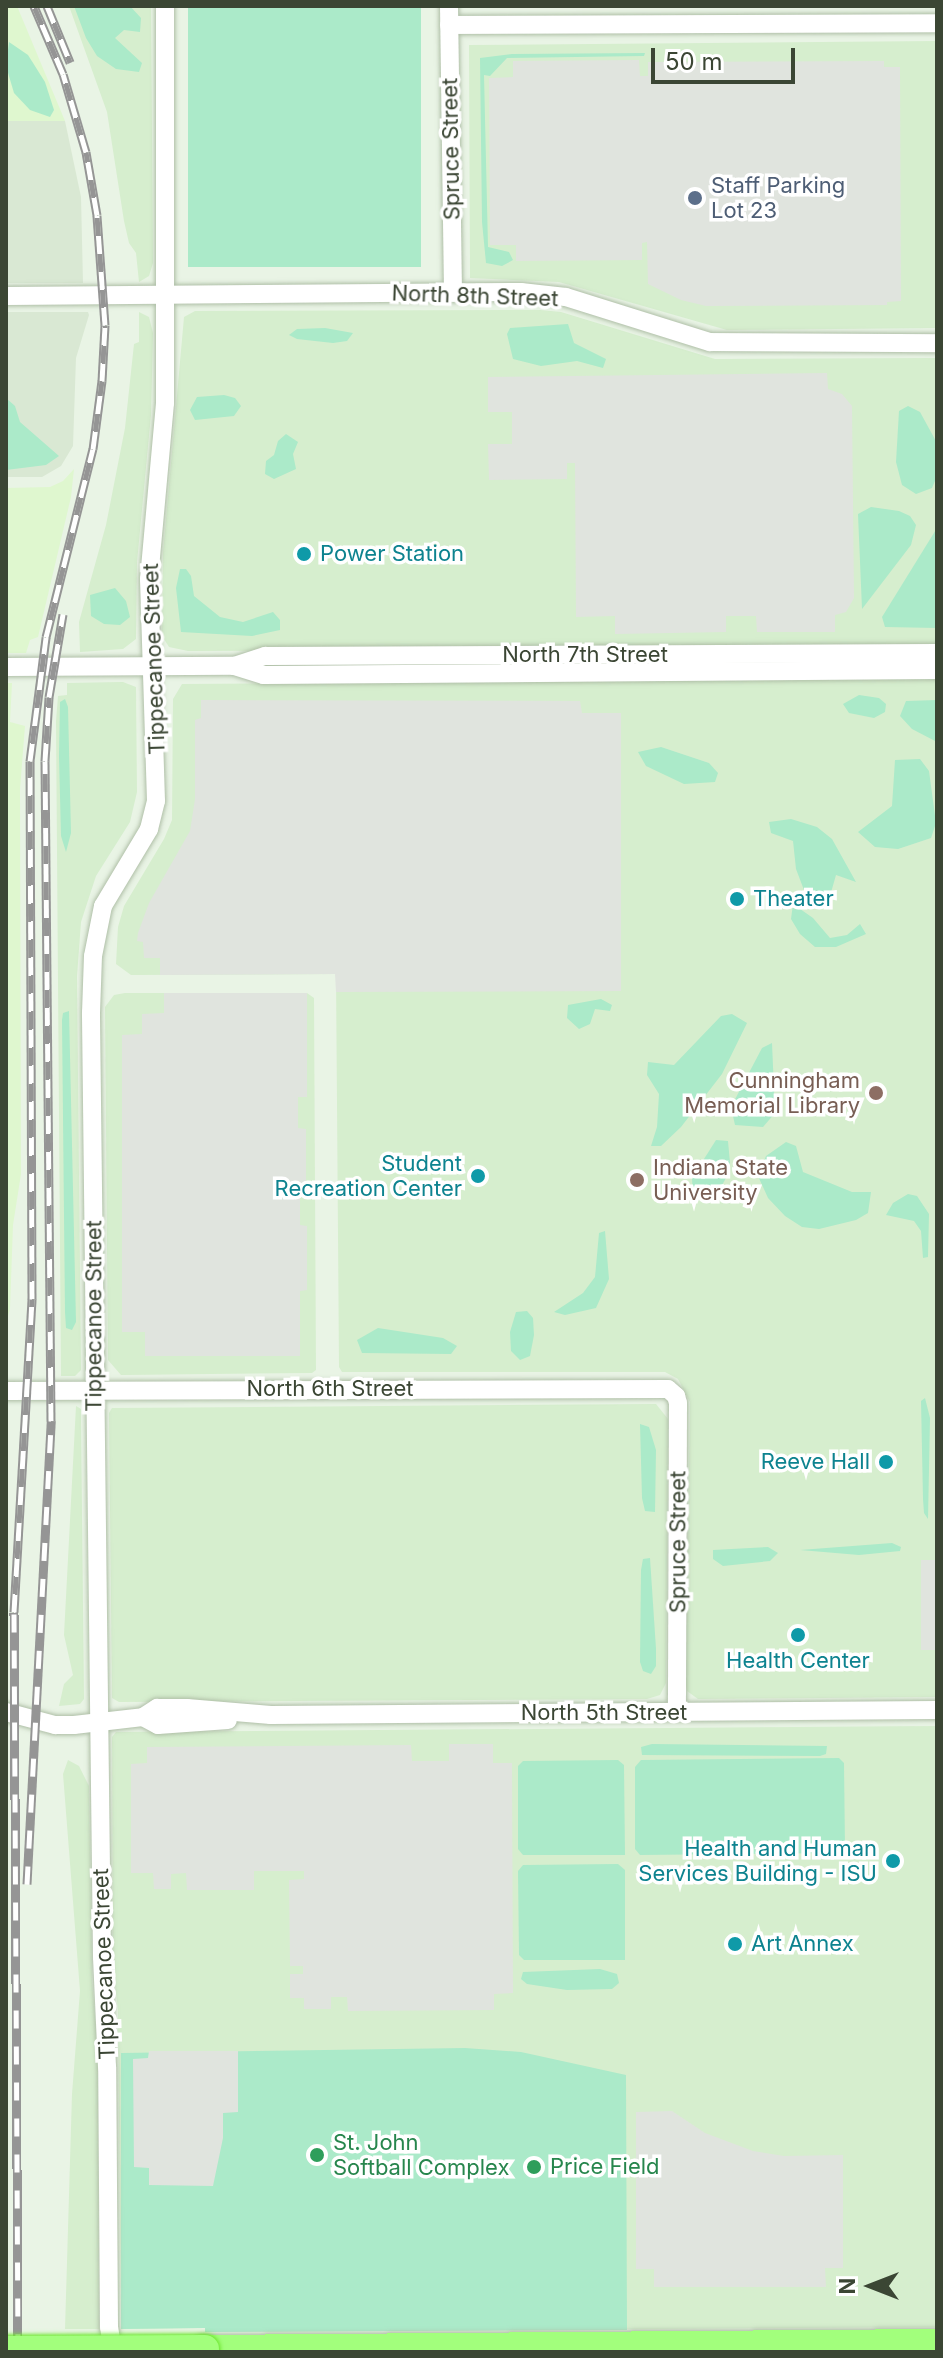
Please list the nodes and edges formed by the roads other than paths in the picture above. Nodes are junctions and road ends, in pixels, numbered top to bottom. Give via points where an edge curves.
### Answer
1 (165, 6) edge
2 (449, 6) edge
3 (937, 23) edge
4 (449, 25) junction
5 (453, 293) junction
6 (168, 295) junction
7 (6, 296) edge
8 (937, 343) edge
9 (937, 653) edge
10 (153, 666) junction
11 (234, 666) junction
12 (6, 667) edge
13 (937, 670) edge
14 (654, 1388) joint
15 (95, 1390) junction
16 (6, 1391) edge
17 (937, 1710) edge
18 (6, 1712) edge
19 (677, 1712) junction
20 (98, 1721) junction
21 (937, 2343) edge
22 (6, 2350) edge
23 (113, 2352) edge

1 - 6 street, Tippecanoe Street
2 - 4 street, Spruce Street
3 - 4 street
4 - 5 street, Spruce Street
5 - 6 street, North 8th Street
5 - 8 street, North 8th Street via 566,297 710,342
6 - 7 street, North 8th Street
6 - 10 street, Tippecanoe Street via 165,403 149,579
9 - 11 street, North 7th Street via 265,656
10 - 11 street, North 7th Street
10 - 12 street, North 7th Street
10 - 15 street, Tippecanoe Street via 153,817 103,906 93,956
11 - 13 street, North 7th Street via 264,675
14 - 15 street, North 6th Street
14 - 19 street, Spruce Street via 673,1392 678,1403
15 - 16 street, North 6th Street
15 - 20 street, Tippecanoe Street
17 - 19 street, North 5th Street
18 - 20 street, North 5th Street via 55,1725
19 - 20 street, North 5th Street via 271,1715 158,1725 143,1717
20 - 23 street, Tippecanoe Street
21 - 22 highway, bridge

